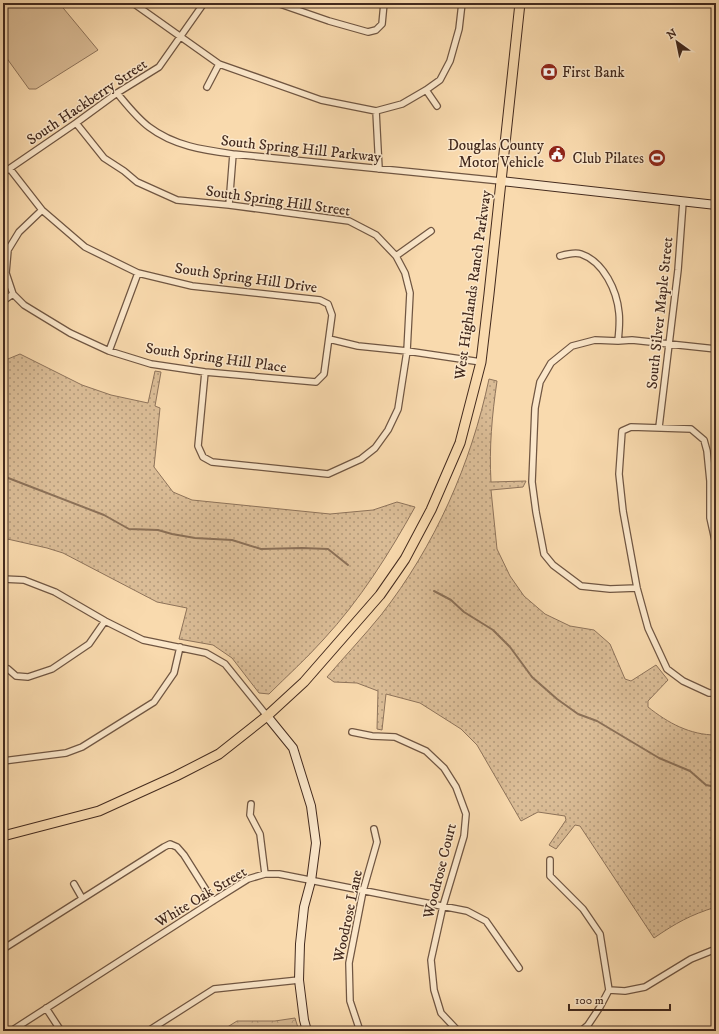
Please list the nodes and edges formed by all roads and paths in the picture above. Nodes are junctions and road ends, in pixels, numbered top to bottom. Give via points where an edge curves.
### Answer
1 (133, 3) edge
2 (204, 3) edge
3 (277, 3) edge
4 (384, 3) edge
5 (462, 3) edge
6 (520, 3) edge
7 (180, 38) junction
8 (219, 64) junction
9 (207, 87) dead end
10 (426, 90) junction
11 (117, 93) junction
12 (437, 106) dead end
13 (376, 111) junction
14 (76, 123) junction
15 (233, 154) junction
16 (379, 169) junction
17 (10, 170) junction
18 (3, 174) edge
19 (501, 181) junction
20 (683, 202) junction
21 (229, 205) junction
22 (716, 205) edge
23 (42, 210) junction
24 (431, 231) dead end
25 (396, 256) junction
26 (560, 256) dead end
27 (138, 273) junction
28 (13, 294) junction
29 (3, 300) edge
30 (329, 339) junction
31 (618, 341) junction
32 (668, 345) junction
33 (716, 349) edge
34 (110, 350) junction
35 (407, 351) junction
36 (480, 362) junction
37 (205, 372) junction
38 (659, 427) junction
39 (716, 545) edge
40 (3, 579) edge
41 (636, 588) junction
42 (105, 621) junction
43 (180, 648) junction
44 (8, 669) dead end
45 (716, 693) edge
46 (267, 716) junction
47 (352, 732) dead end
48 (3, 762) edge
49 (251, 804) dead end
50 (374, 829) dead end
51 (3, 836) edge
52 (550, 860) dead end
53 (265, 874) junction
54 (311, 880) junction
55 (74, 884) dead end
56 (363, 891) junction
57 (82, 898) junction
58 (213, 901) junction
59 (443, 906) junction
60 (3, 941) edge
61 (5, 948) edge
62 (716, 949) edge
63 (519, 968) dead end
64 (299, 980) junction
65 (609, 990) junction
66 (46, 1008) junction
67 (11, 1031) edge
68 (60, 1031) edge
69 (148, 1031) edge
70 (308, 1031) edge
71 (360, 1031) edge
72 (458, 1031) edge
73 (581, 1031) edge

1 - 7 street
2 - 7 street, South Hackberry Street
3 - 4 street via 368,32 376,30 382,24
5 - 10 street via 459,29 450,61 440,80
6 - 19 main road, West Highlands Ranch Parkway
7 - 8 street
7 - 11 street, South Hackberry Street via 159,67
8 - 9 street
8 - 13 street via 321,100
10 - 12 street
10 - 13 street via 402,104
11 - 14 street, South Hackberry Street
11 - 15 street, South Spring Hill Parkway via 148,126 168,139 197,148
13 - 16 street
14 - 17 street, South Hackberry Street
14 - 21 street, South Spring Hill Street via 104,158 137,182 177,200
15 - 16 street, South Spring Hill Parkway
15 - 21 street
16 - 19 street, South Spring Hill Parkway
17 - 18 street, South Hackberry Street
17 - 23 street, South Spring Hill Drive
19 - 20 street
19 - 36 main road, West Highlands Ranch Parkway
20 - 22 street
20 - 32 street, South Silver Maple Street via 678,270
21 - 25 street, South Spring Hill Street via 349,221 376,235
23 - 27 street, South Spring Hill Drive via 85,247
23 - 28 street, South Spring Hill Place via 19,232 8,250 6,273
24 - 25 street
25 - 35 street, South Spring Hill Street via 405,273 410,293
26 - 31 street via 581,254 598,264 612,285 619,313
27 - 30 street, South Spring Hill Drive via 192,286 320,300 328,304 332,315
27 - 34 street
28 - 29 street
28 - 34 street, South Spring Hill Place via 24,305 70,333
30 - 35 street via 358,346
30 - 37 street, South Spring Hill Place via 324,374 316,382
31 - 32 street via 632,340
31 - 41 street via 595,340 572,346 551,363 540,382 535,408 532,482 544,554 553,565 582,586
32 - 33 street
32 - 38 street, South Silver Maple Street
34 - 37 street, South Spring Hill Place via 151,364
35 - 36 street
35 - 37 street, South Spring Hill Street via 398,410 388,430 375,448 361,459 328,474 212,462 203,457 198,446
36 - 46 main road, West Highlands Ranch Parkway via 460,443 431,510 405,559 380,595 304,682
38 - 39 street via 690,429 704,440 710,480 710,518
38 - 41 street via 631,427 622,431 619,474
40 - 42 street via 24,580 55,592
41 - 45 street via 648,628 667,669 683,681 708,693
42 - 43 street via 143,640
42 - 44 street via 89,644 52,668 28,677 16,676
43 - 46 street via 206,653 225,664
43 - 48 street via 174,673 154,702 66,753
46 - 51 main road, West Highlands Ranch Parkway via 219,754 141,792 99,811
46 - 54 street via 293,748 311,806 316,843
47 - 59 street, Woodrose Court via 395,737 426,751 444,768 456,787 466,814 464,836
49 - 53 street via 250,815 260,834
50 - 56 street, Woodrose Lane via 377,842
52 - 65 street via 550,876 584,909 600,934
53 - 54 street, White Oak Street
53 - 58 street, White Oak Street via 248,879
54 - 56 street, White Oak Street
54 - 64 street via 304,907
55 - 57 street
56 - 59 street, White Oak Street
56 - 71 street, Woodrose Lane via 349,963 350,1002
57 - 58 street via 170,844 178,847
57 - 61 street
58 - 66 street, White Oak Street
59 - 63 street, White Oak Street via 467,911 486,921
59 - 72 street, Woodrose Court via 431,960 434,990 441,1013
60 - 61 street
62 - 65 street via 691,959 645,987 625,991
64 - 69 street via 214,989
64 - 70 street via 304,1020
65 - 73 street via 588,1025
66 - 67 street, White Oak Street
66 - 68 street

